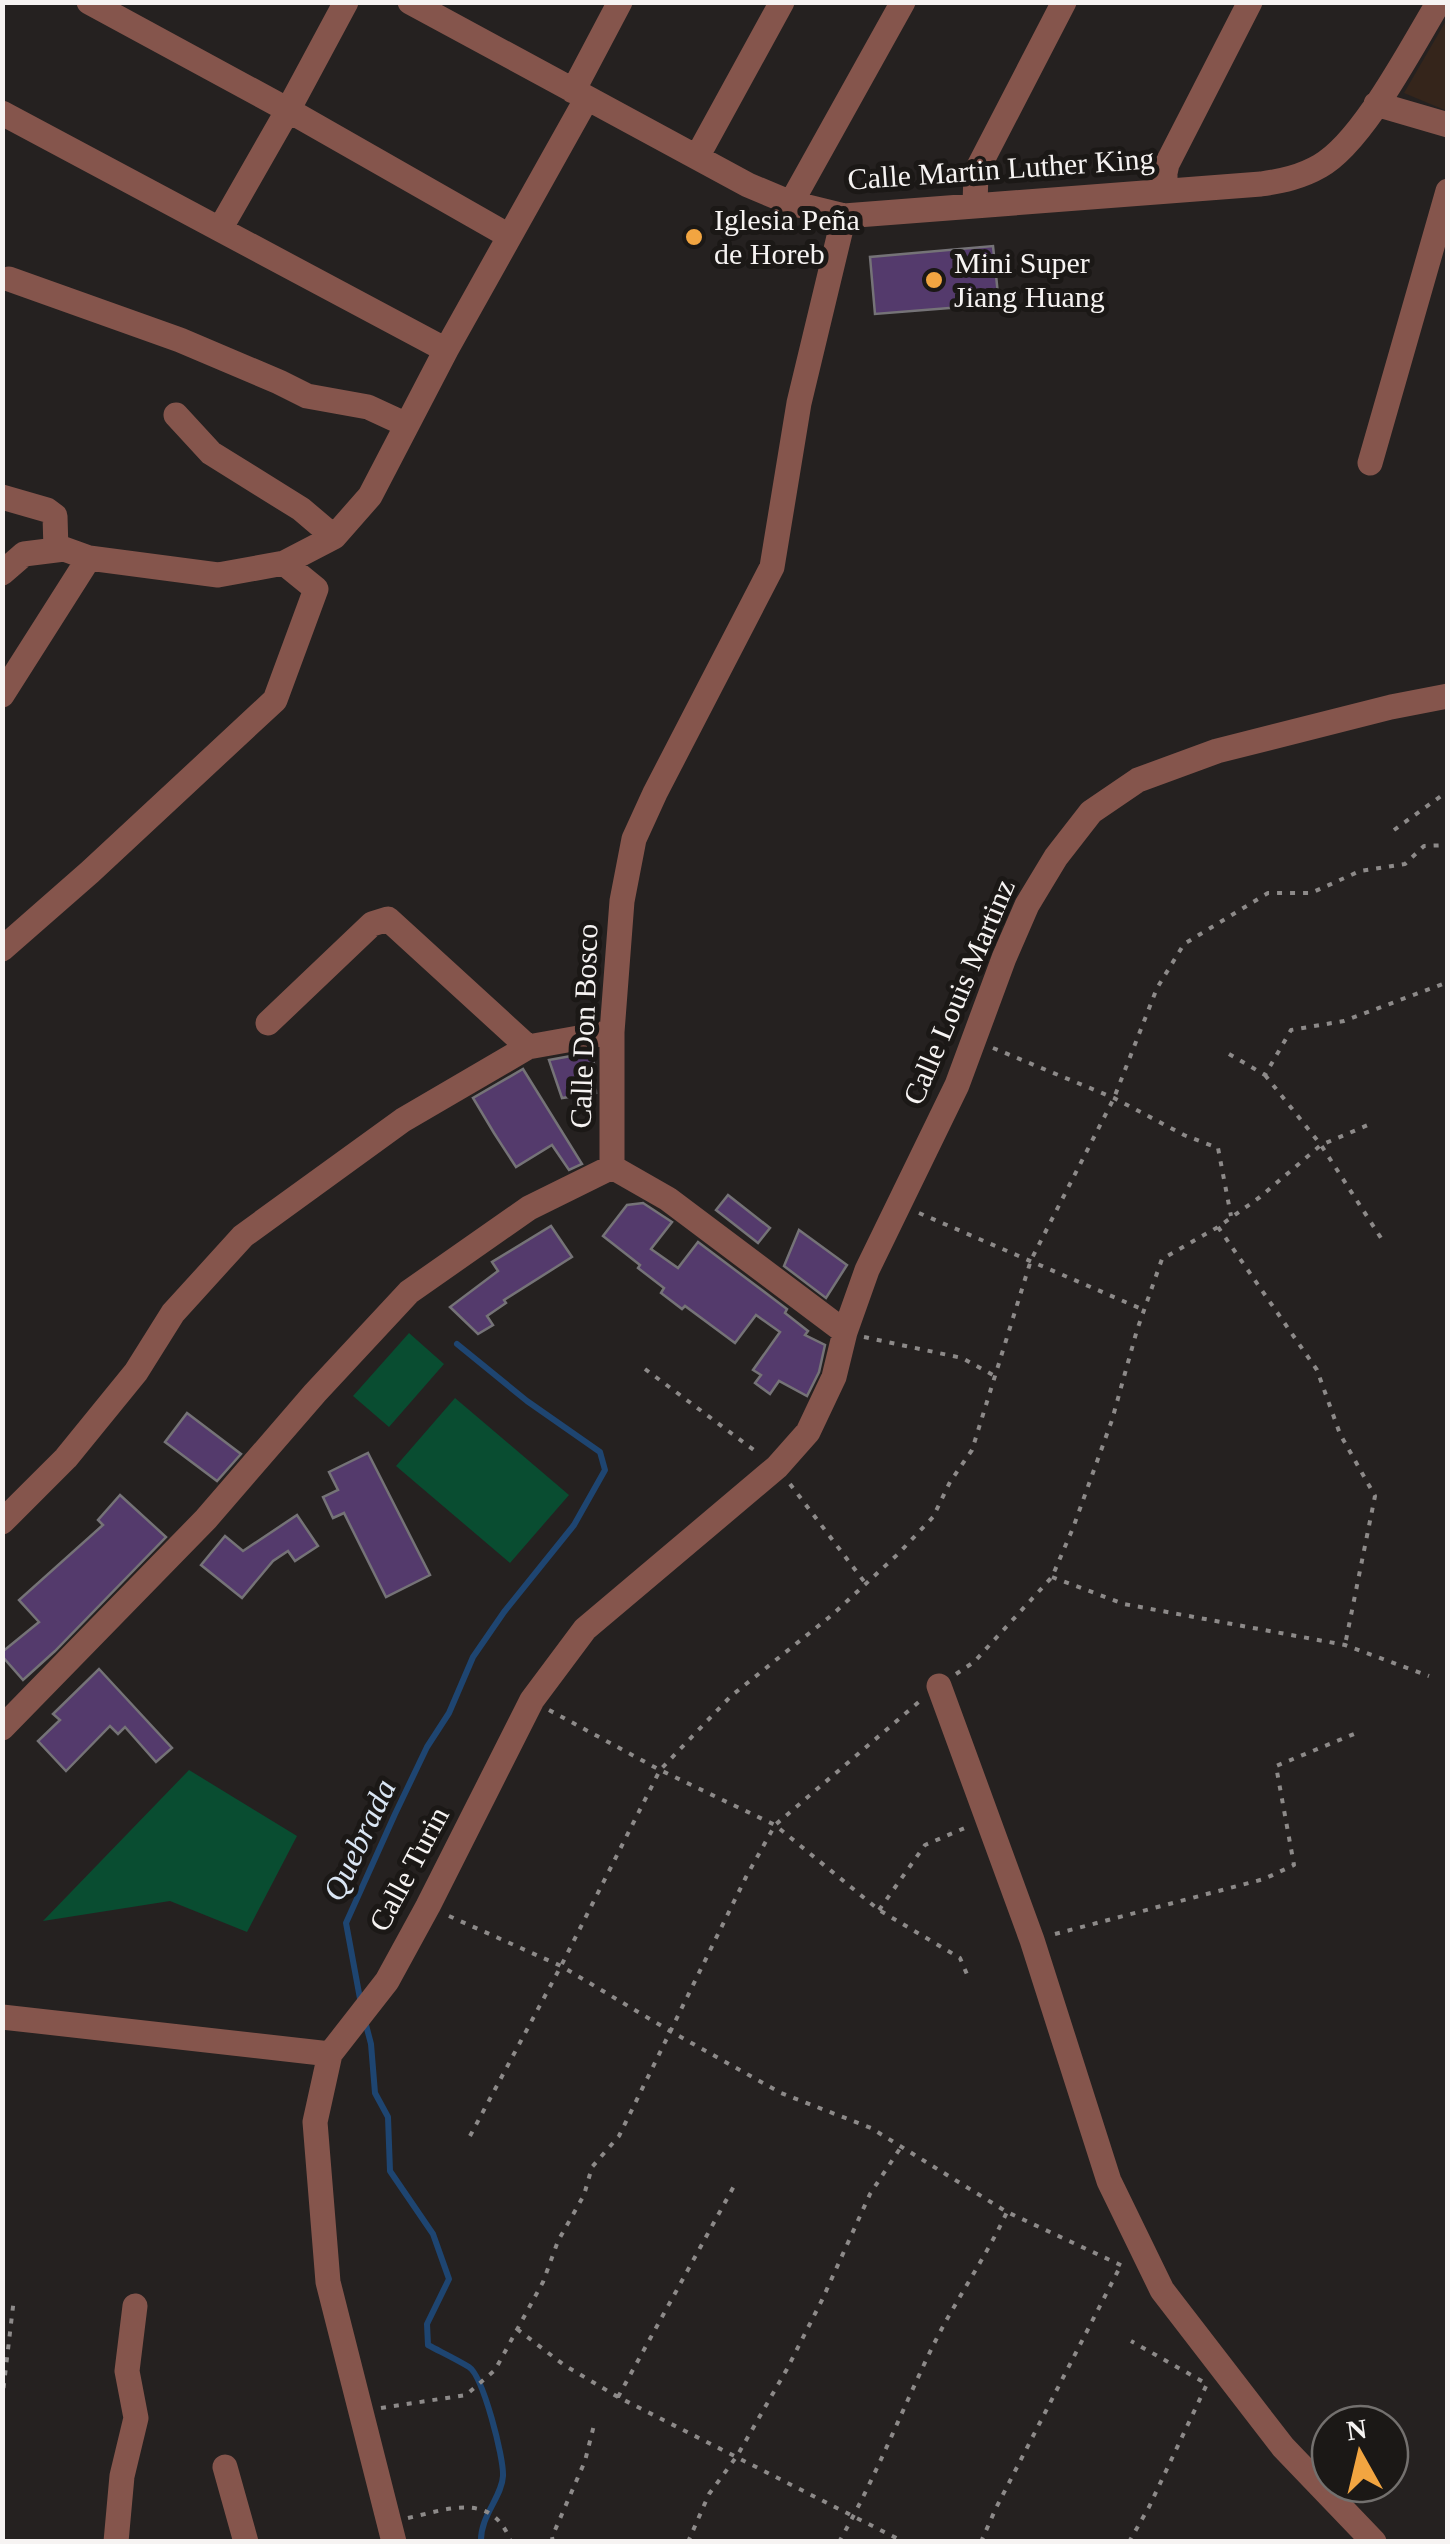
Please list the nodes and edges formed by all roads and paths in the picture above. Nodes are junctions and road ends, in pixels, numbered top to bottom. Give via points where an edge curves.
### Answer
1 (88, 2) edge
2 (346, 2) edge
3 (410, 2) edge
4 (620, 2) edge
5 (782, 2) edge
6 (904, 2) edge
7 (1064, 2) edge
8 (1250, 2) edge
9 (1439, 2) edge
10 (580, 94) junction
11 (1376, 104) junction
12 (288, 110) junction
13 (2, 112) edge
14 (1448, 125) edge
15 (697, 158) junction
16 (1165, 191) junction
17 (1448, 191) edge
18 (792, 204) junction
19 (975, 205) junction
20 (844, 216) junction
21 (220, 229) junction
22 (509, 236) junction
23 (9, 279) dead end
24 (446, 350) junction
25 (176, 415) dead end
26 (406, 425) junction
27 (1370, 463) dead end
28 (2, 498) edge
29 (334, 537) junction
30 (56, 550) junction
31 (89, 558) junction
32 (284, 563) junction
33 (2, 573) edge
34 (2, 695) edge
35 (1448, 696) edge
36 (1448, 790) edge
37 (1394, 830) dead end
38 (1448, 846) edge
39 (2, 949) edge
40 (1448, 982) edge
41 (268, 1023) dead end
42 (612, 1032) junction
43 (975, 1040) junction
44 (528, 1047) junction
45 (1229, 1054) dead end
46 (1266, 1075) junction
47 (1114, 1098) junction
48 (1368, 1125) dead end
49 (1321, 1145) junction
50 (612, 1166) junction
51 (899, 1205) junction
52 (1231, 1218) junction
53 (1218, 1228) junction
54 (1381, 1238) dead end
55 (1032, 1260) junction
56 (1144, 1310) junction
57 (845, 1332) junction
58 (645, 1370) dead end
59 (994, 1376) junction
60 (777, 1467) junction
61 (2, 1522) edge
62 (1052, 1577) junction
63 (866, 1584) junction
64 (1345, 1645) junction
65 (1429, 1676) dead end
66 (939, 1686) junction
67 (532, 1700) junction
68 (2, 1728) edge
69 (1354, 1734) dead end
70 (660, 1770) junction
71 (988, 1818) junction
72 (774, 1825) junction
73 (428, 1906) junction
74 (879, 1910) junction
75 (1032, 1940) junction
76 (561, 1966) junction
77 (969, 1979) dead end
78 (2, 2017) edge
79 (670, 2032) junction
80 (330, 2054) junction
81 (470, 2136) dead end
82 (901, 2147) junction
83 (734, 2186) dead end
84 (1007, 2212) junction
85 (1121, 2265) junction
86 (1158, 2282) junction
87 (14, 2298) dead end
88 (136, 2306) dead end
89 (517, 2330) junction
90 (1131, 2341) dead end
91 (618, 2397) junction
92 (2, 2401) edge
93 (362, 2412) junction
94 (595, 2421) dead end
95 (737, 2456) junction
96 (225, 2467) dead end
97 (854, 2516) junction
98 (391, 2532) edge
99 (510, 2538) edge
100 (116, 2542) edge
101 (246, 2542) edge
102 (553, 2542) edge
103 (688, 2542) edge
104 (839, 2542) edge
105 (904, 2542) edge
106 (981, 2542) edge
107 (1129, 2542) edge
108 (1374, 2542) edge

1 - 12 street
2 - 12 street
3 - 10 street, Calle Martin Luther King
4 - 10 street
5 - 15 street
6 - 18 street
7 - 19 street via 976,172
8 - 16 street via 1168,164
9 - 11 street, Calle Martin Luther King
10 - 15 street, Calle Martin Luther King
10 - 22 street
11 - 14 street
11 - 16 street, Calle Martin Luther King via 1342,150 1290,179
12 - 21 street
12 - 22 street
13 - 21 street
15 - 18 street, Calle Martin Luther King
16 - 19 street, Calle Martin Luther King
17 - 27 street
18 - 20 street, Calle Martin Luther King
19 - 20 street, Calle Martin Luther King
20 - 42 street, Calle Don Bosco via 799,403 772,567 634,839
21 - 24 street
22 - 24 street
23 - 26 street via 180,340 307,396 368,406
24 - 26 street
25 - 29 street via 210,453
26 - 29 street via 370,496
28 - 30 street via 55,516
29 - 32 street
30 - 31 street
30 - 33 street via 24,554
31 - 32 street via 218,576
31 - 34 street
32 - 39 street via 316,589 275,700
35 - 43 street, Calle Louis Martinz via 1217,751 1138,780 1091,812 1027,905
36 - 37 path
38 - 47 path via 1424,846 1405,864 1360,871 1311,893 1268,893 1184,944 1157,988
40 - 46 path via 1344,1021 1292,1030
41 - 44 street via 372,924 388,919
42 - 44 street
42 - 50 street, Calle Don Bosco
43 - 47 path
43 - 51 street, Calle Louis Martinz
44 - 61 street via 403,1120 243,1236 174,1313 66,1458
45 - 46 path
46 - 49 path
47 - 52 path via 1218,1148
47 - 55 path
48 - 49 path
49 - 52 path
49 - 54 path
50 - 57 street via 668,1199
50 - 68 street, Calle Don Bosco via 529,1208 408,1292 206,1518
51 - 55 path
51 - 57 street, Calle Louis Martinz
52 - 53 path
53 - 56 path via 1162,1259
53 - 64 path via 1317,1370 1340,1434 1376,1496
55 - 56 path
55 - 59 path
56 - 62 path via 1112,1420
57 - 59 path via 962,1358
57 - 60 street, Calle Turin via 834,1377 808,1432
58 - 60 path
59 - 63 path via 972,1450 933,1517
60 - 63 path
60 - 67 street, Calle Turin via 585,1629
62 - 64 path via 1124,1604
62 - 66 path via 974,1662
63 - 70 path via 730,1696
64 - 65 path
66 - 71 street
66 - 72 path
67 - 70 path
67 - 73 street, Calle Turin
69 - 75 path via 1276,1766 1294,1864 1264,1879
70 - 72 path
70 - 76 path
71 - 74 path via 925,1846
71 - 75 street
72 - 74 path
72 - 79 path
73 - 76 path
73 - 80 street, Calle Turin via 387,1981
74 - 77 path via 960,1958
75 - 86 street via 1110,2181
76 - 79 path
76 - 81 path
78 - 80 street
79 - 82 path via 781,2093 871,2128
79 - 89 path via 619,2136 592,2167
80 - 93 street, Calle Turin via 315,2122 328,2282
82 - 84 path
82 - 95 path via 870,2194 805,2334
83 - 91 path
84 - 85 path
84 - 97 path via 930,2350
85 - 86 path
85 - 106 path
86 - 108 street via 1283,2447
87 - 92 path
88 - 100 street via 128,2371 136,2418
89 - 91 path
89 - 93 path via 496,2370 466,2395
90 - 107 path via 1207,2384
91 - 95 path
93 - 98 street, Calle Turin
94 - 102 path
95 - 97 path
95 - 103 path via 709,2494
96 - 101 street
97 - 104 path
97 - 105 path
98 - 99 path via 476,2506 499,2518

